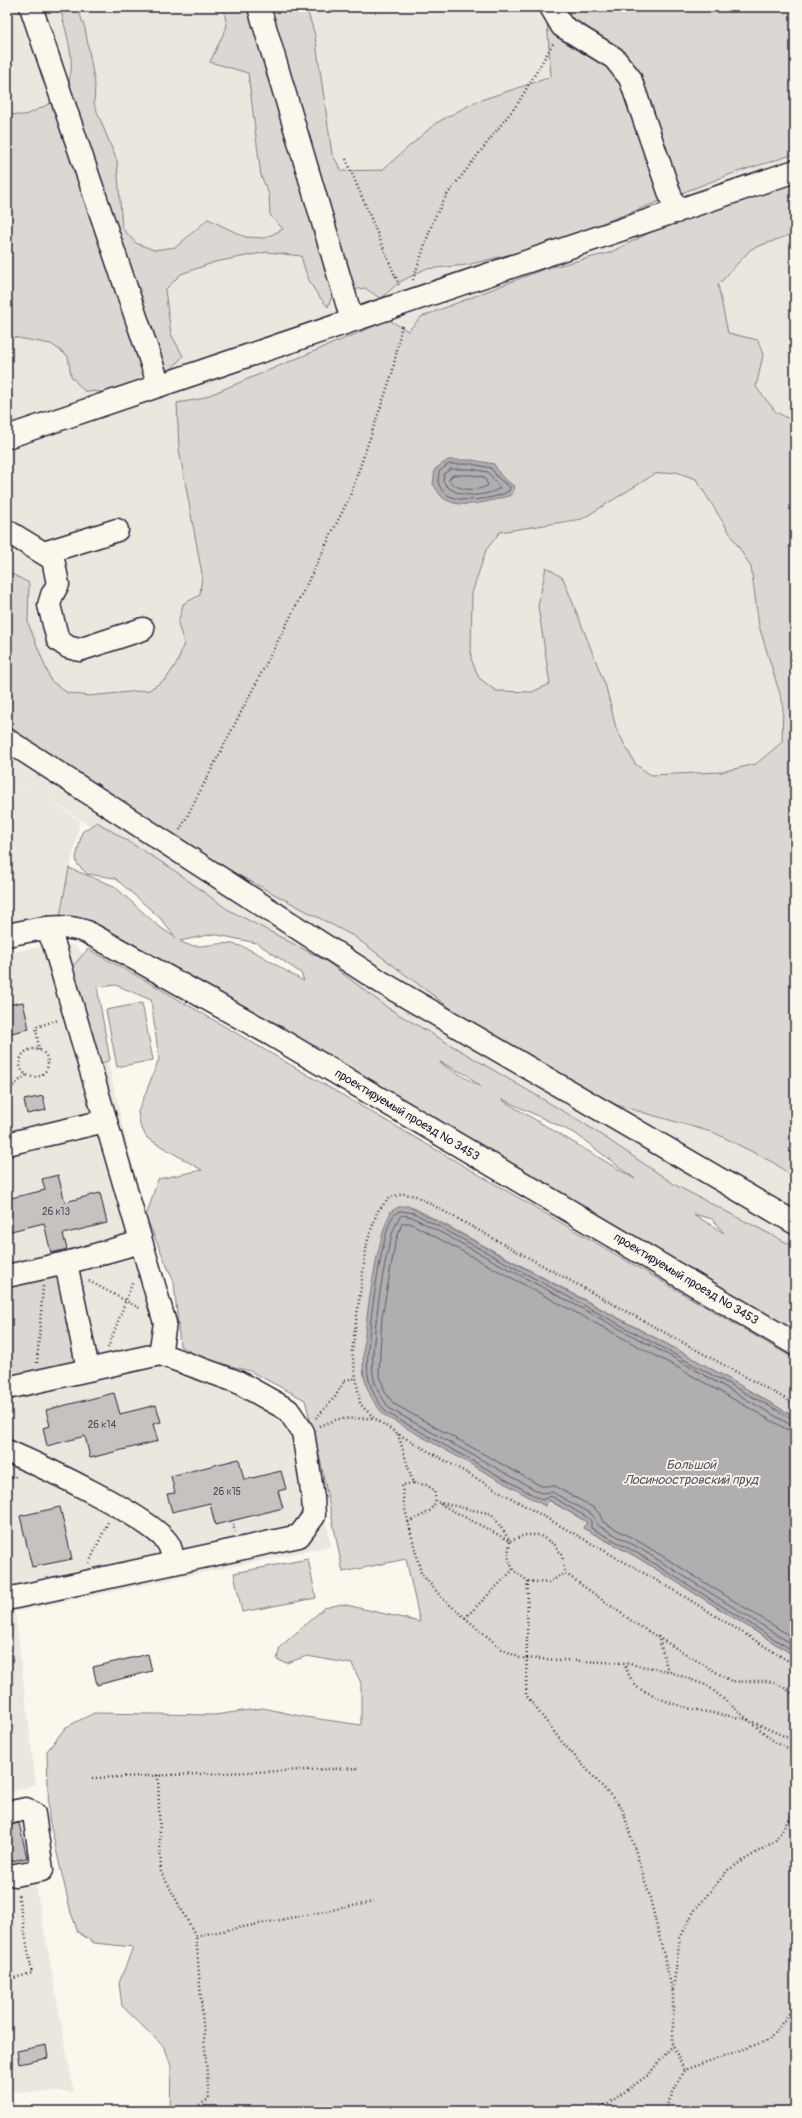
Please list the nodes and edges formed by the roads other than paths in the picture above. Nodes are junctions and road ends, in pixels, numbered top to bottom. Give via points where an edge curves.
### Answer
1 (31, 7) edge
2 (259, 7) edge
3 (551, 7) edge
4 (795, 171) edge
5 (676, 212) junction
6 (352, 320) junction
7 (159, 385) junction
8 (7, 436) edge
9 (117, 530) dead end
10 (7, 531) edge
11 (44, 553) junction
12 (144, 629) dead end
13 (7, 740) edge
14 (47, 928) junction
15 (7, 935) edge
16 (105, 1121) junction
17 (7, 1144) edge
18 (795, 1223) edge
19 (141, 1242) junction
20 (67, 1266) junction
21 (7, 1276) edge
22 (795, 1344) edge
23 (160, 1354) junction
24 (94, 1368) junction
25 (7, 1388) edge
26 (7, 1451) edge
27 (173, 1563) junction
28 (7, 1599) edge
29 (7, 1813) edge
30 (15, 1875) road end

1 - 7 street
2 - 6 street
3 - 5 street via 562,26 614,58 630,78
4 - 5 street
5 - 6 street
6 - 7 street
7 - 8 street
9 - 11 street
10 - 11 street
11 - 12 street via 54,559 58,575 58,584 49,605 58,640 68,647 79,650
13 - 18 street via 381,982
14 - 15 street, проектируемый проезд № 3453
14 - 16 street via 54,944
14 - 22 street, проектируемый проезд № 3453 via 79,929 88,932 279,1039
16 - 17 street
16 - 19 street
19 - 20 street
19 - 23 street via 165,1323
20 - 21 street
20 - 24 street
23 - 24 street
23 - 27 street via 238,1382 288,1410 302,1432 313,1497 314,1516 299,1536
24 - 25 street
26 - 27 street via 48,1469 153,1528 169,1544
27 - 28 street
29 - 30 street via 26,1809 34,1814 40,1851 42,1870

